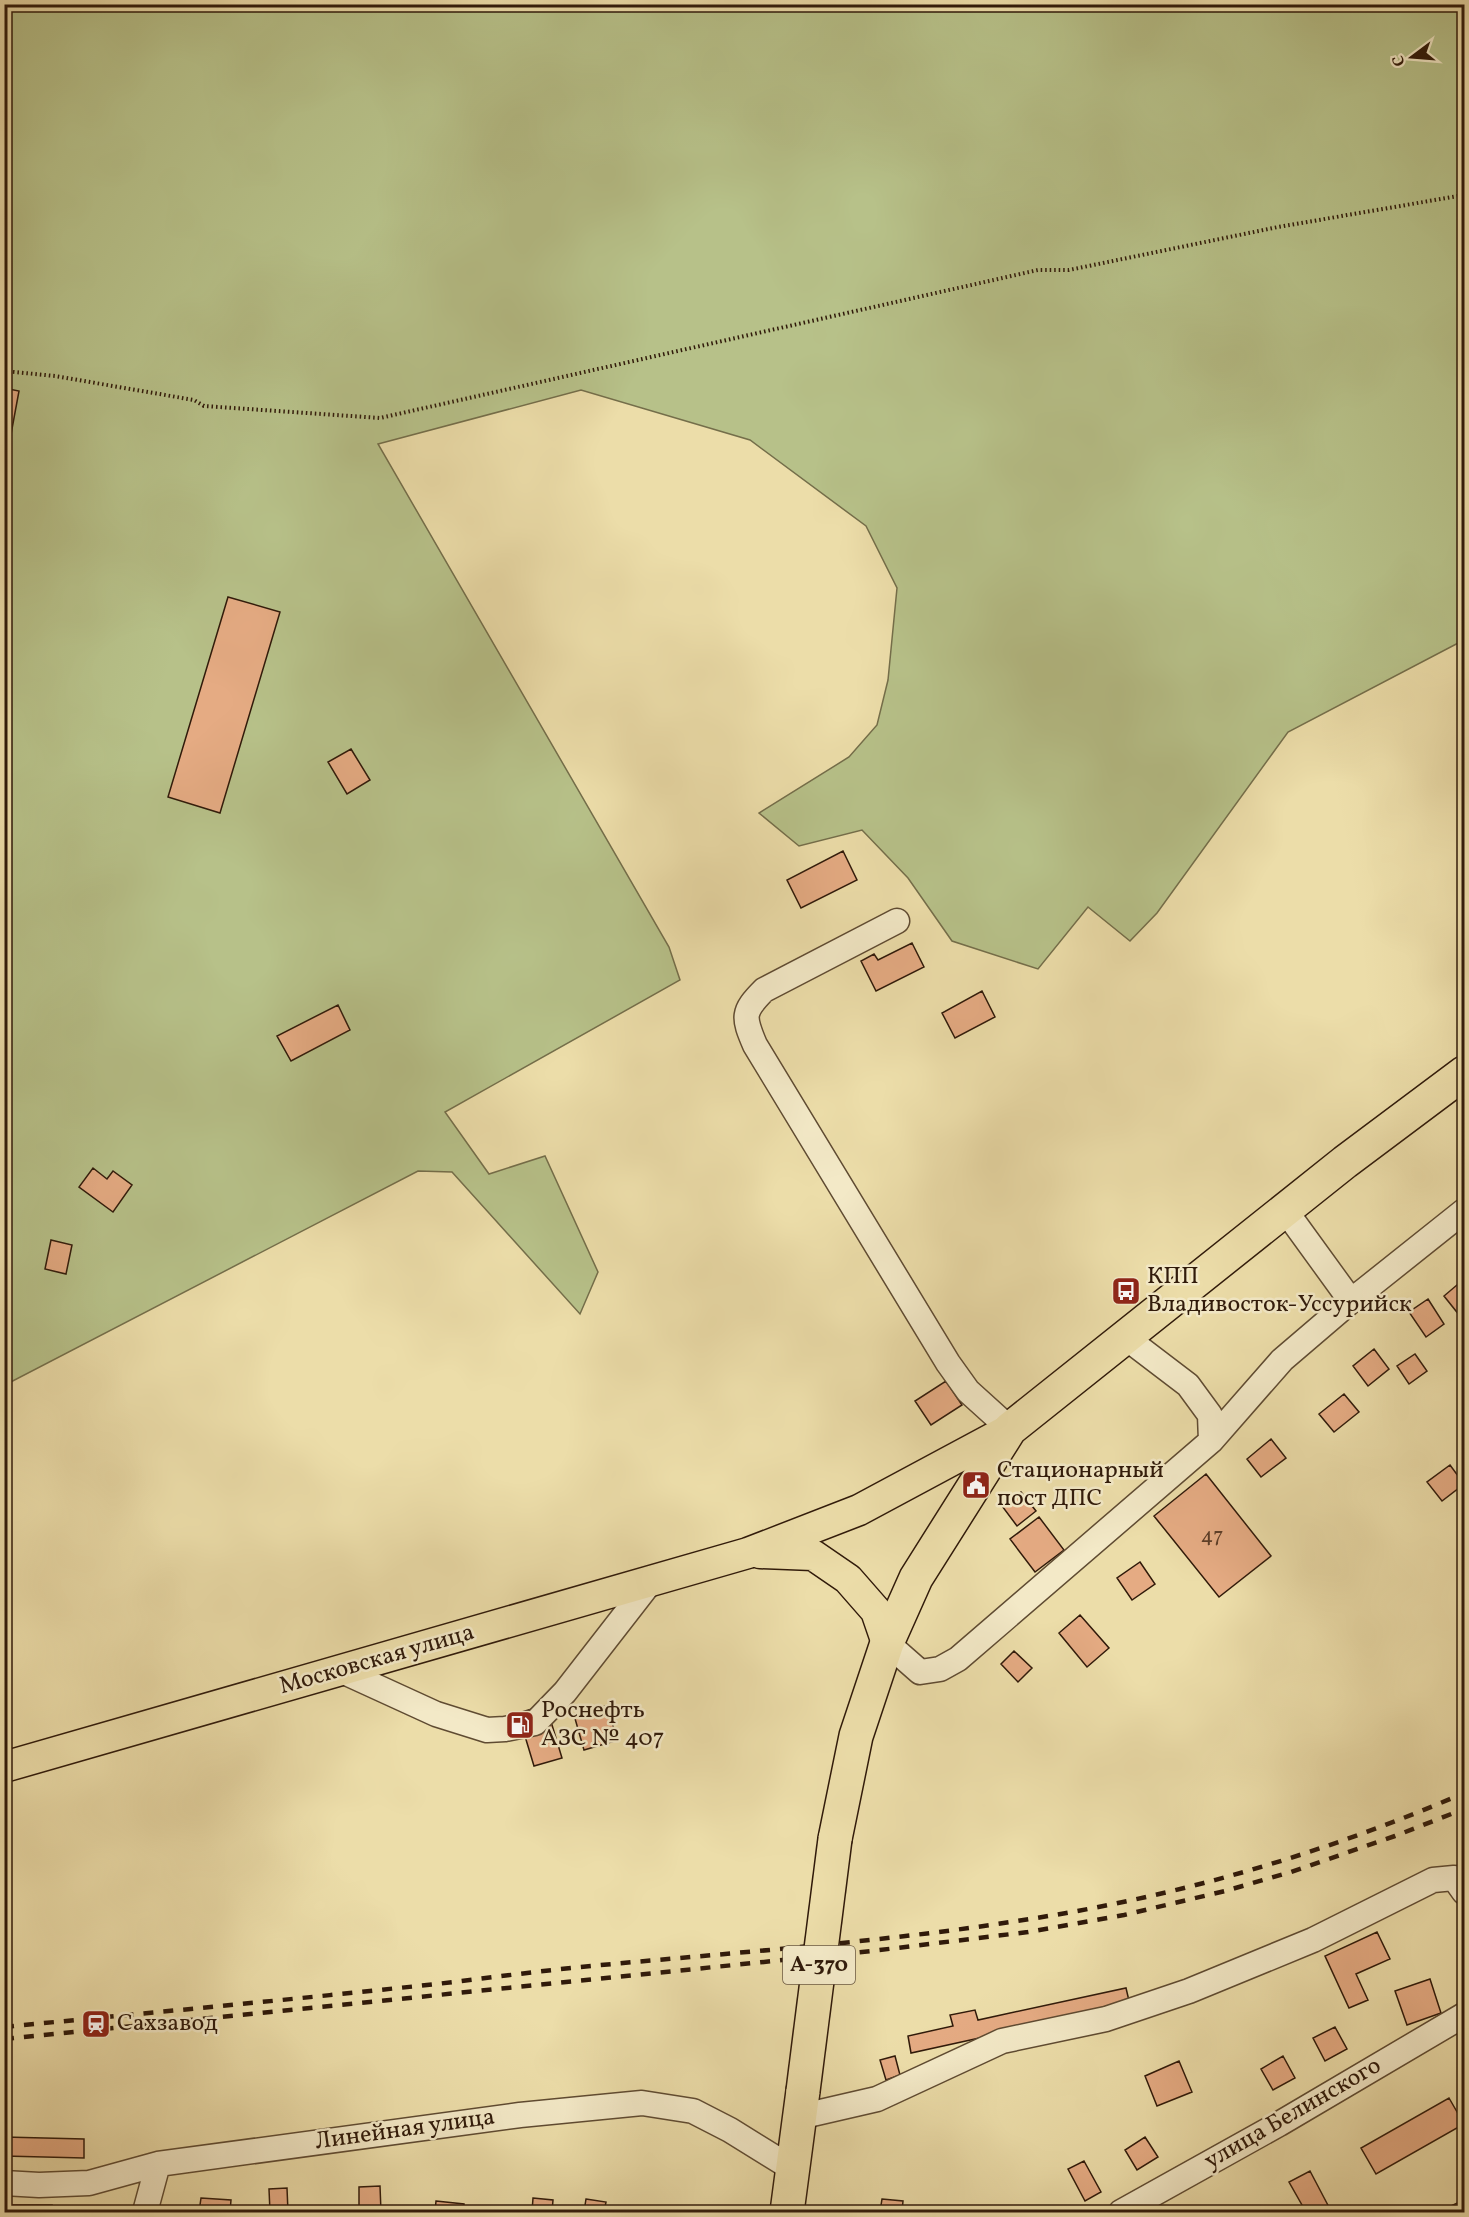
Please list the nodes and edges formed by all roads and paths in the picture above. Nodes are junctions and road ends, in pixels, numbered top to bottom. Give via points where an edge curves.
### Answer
1 (1464, 195) edge
2 (4, 370) edge
3 (897, 921) dead end
4 (1464, 1073) edge
5 (1285, 1210) junction
6 (1464, 1211) edge
7 (1351, 1301) junction
8 (1125, 1337) junction
9 (1010, 1429) junction
10 (1210, 1441) junction
11 (748, 1553) junction
12 (652, 1580) junction
13 (887, 1643) junction
14 (342, 1671) junction
15 (4, 1767) edge
16 (1464, 1892) edge
17 (1464, 2015) edge
18 (801, 2104) junction
19 (158, 2163) junction
20 (793, 2169) junction
21 (4, 2183) edge
22 (145, 2212) edge
23 (787, 2212) edge
24 (1121, 2212) edge

1 - 2 path via 1278,227 1069,270 1038,270 380,418 204,406 194,400
3 - 9 street via 764,990 748,1006 747,1024 755,1045 948,1363 968,1391
4 - 5 highway, А-370
5 - 7 street
5 - 8 highway, А-370
6 - 7 street
7 - 10 street via 1281,1360
8 - 9 highway, А-370
8 - 10 street via 1188,1385 1210,1415
9 - 11 main road, Московская улица via 859,1510
9 - 13 highway, А-370 via 916,1578
10 - 13 street via 958,1659 940,1670 920,1672
11 - 12 main road, Московская улица
11 - 13 main road, Московская улица via 813,1555 848,1579 876,1611
12 - 14 main road, Московская улица
12 - 14 street via 565,1692 535,1723 487,1730 436,1714
13 - 18 highway, А-370, bridge via 856,1736 835,1839
14 - 15 main road, Московская улица
16 - 18 street via 1454,1878 1434,1880 1313,1940 1189,1991 1106,2019 1002,2041 877,2099
17 - 24 street, улица Белинского
18 - 20 highway, А-370
19 - 20 street, Линейная улица via 520,2115 642,2103 693,2111
19 - 21 street, Линейная улица via 89,2183
19 - 22 street
20 - 23 highway, А-370

